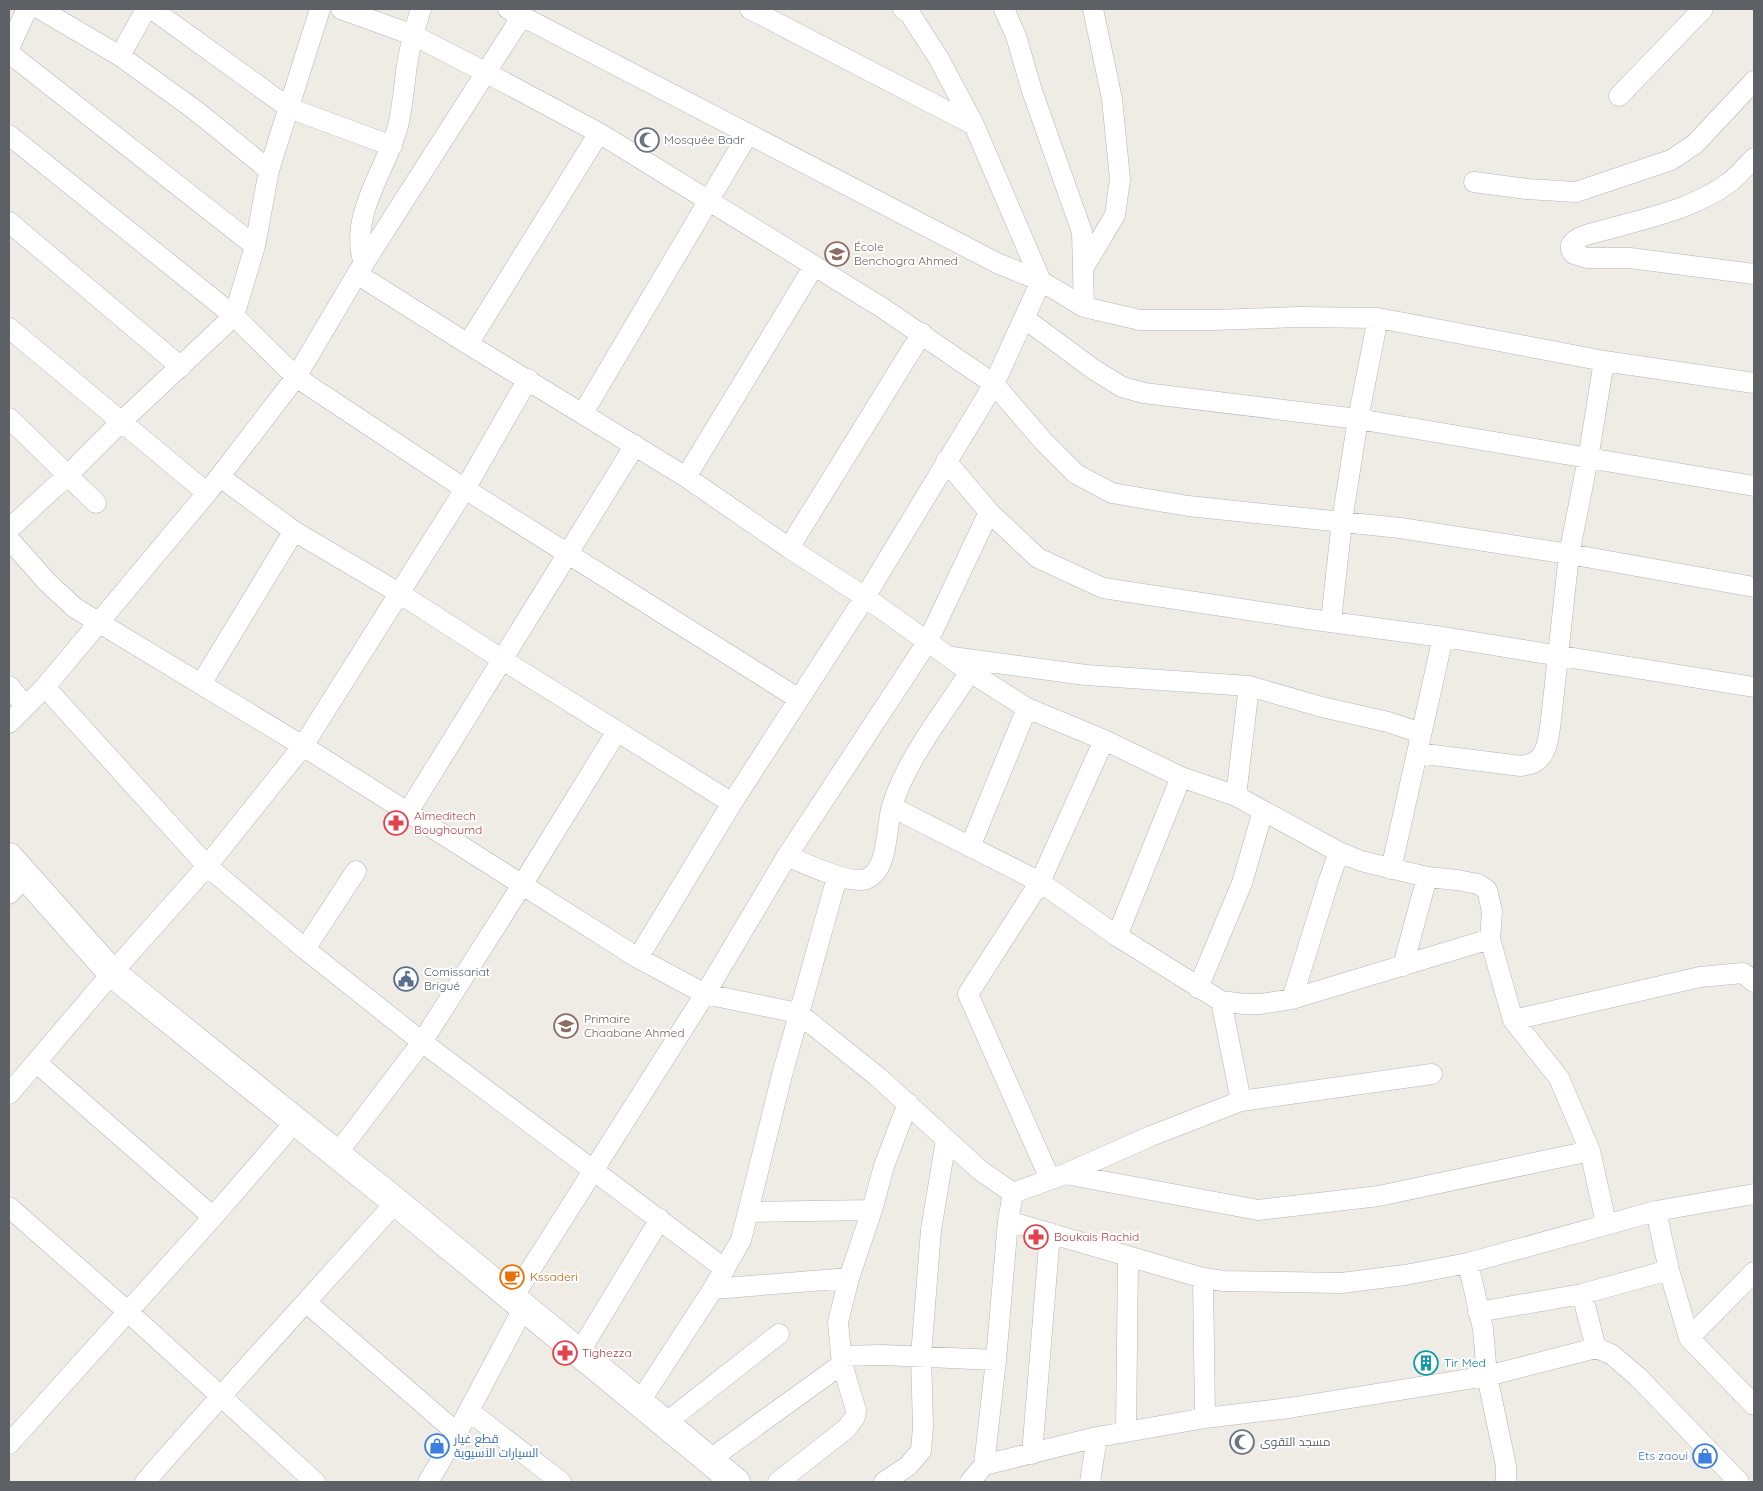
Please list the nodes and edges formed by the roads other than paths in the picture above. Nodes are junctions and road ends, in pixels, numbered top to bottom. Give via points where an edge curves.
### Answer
1 (28, 9) edge
2 (40, 9) edge
3 (146, 9) edge
4 (152, 9) edge
5 (320, 9) edge
6 (341, 9) edge
7 (421, 9) edge
8 (750, 9) edge
9 (903, 9) edge
10 (1004, 9) edge
11 (1093, 9) edge
12 (1703, 9) edge
13 (515, 12) edge
14 (413, 35) junction
15 (9, 48) edge
16 (9, 52) edge
17 (120, 56) junction
18 (487, 72) junction
19 (1754, 81) edge
20 (1619, 96) dead end
21 (289, 108) junction
22 (974, 125) junction
23 (599, 133) junction
24 (748, 134) junction
25 (9, 135) edge
26 (392, 146) junction
27 (1754, 158) edge
28 (269, 170) junction
29 (1474, 182) dead end
30 (708, 200) junction
31 (9, 222) edge
32 (256, 246) junction
33 (814, 266) junction
34 (1084, 267) junction
35 (361, 269) junction
36 (1754, 274) edge
37 (1042, 281) junction
38 (1084, 307) junction
39 (234, 316) junction
40 (1024, 318) junction
41 (1378, 318) junction
42 (9, 328) edge
43 (922, 333) junction
44 (468, 344) junction
45 (1604, 361) junction
46 (181, 367) junction
47 (296, 377) junction
48 (528, 380) junction
49 (1754, 383) edge
50 (994, 384) junction
51 (582, 413) junction
52 (9, 418) edge
53 (1358, 419) junction
54 (122, 421) junction
55 (635, 445) junction
56 (1588, 459) junction
57 (946, 461) junction
58 (68, 475) junction
59 (686, 477) junction
60 (214, 485) junction
61 (1754, 486) edge
62 (465, 489) junction
63 (96, 503) dead end
64 (989, 512) junction
65 (1342, 521) junction
66 (9, 529) edge
67 (294, 531) junction
68 (9, 539) edge
69 (789, 548) junction
70 (569, 553) junction
71 (1569, 554) junction
72 (1754, 587) edge
73 (399, 593) junction
74 (864, 597) junction
75 (1331, 621) junction
76 (98, 623) junction
77 (1443, 637) junction
78 (928, 641) junction
79 (1559, 656) junction
80 (950, 657) junction
81 (502, 660) junction
82 (970, 672) junction
83 (201, 684) junction
84 (9, 686) edge
85 (1249, 686) junction
86 (45, 687) junction
87 (1754, 687) edge
88 (799, 699) junction
89 (25, 706) junction
90 (1027, 708) junction
91 (9, 723) edge
92 (617, 731) junction
93 (1421, 733) junction
94 (1104, 740) junction
95 (303, 746) junction
96 (1417, 753) junction
97 (1181, 777) junction
98 (1236, 796) junction
99 (732, 803) junction
100 (892, 807) junction
101 (1264, 811) junction
102 (408, 812) junction
103 (970, 847) junction
104 (1339, 852) junction
105 (787, 856) junction
106 (207, 866) junction
107 (1391, 869) junction
108 (356, 871) dead end
109 (15, 876) edge
110 (837, 877) junction
111 (1427, 877) junction
112 (1040, 882) junction
113 (522, 884) junction
114 (1117, 936) junction
115 (1490, 939) junction
116 (305, 949) junction
117 (638, 958) junction
118 (1403, 966) junction
119 (112, 973) junction
120 (1754, 982) edge
121 (1198, 988) junction
122 (705, 994) junction
123 (1292, 999) junction
124 (1221, 1001) junction
125 (798, 1014) junction
126 (1513, 1020) junction
127 (422, 1042) junction
128 (37, 1063) junction
129 (1432, 1074) dead end
130 (9, 1094) edge
131 (1241, 1101) junction
132 (908, 1103) junction
133 (295, 1122) junction
134 (946, 1140) junction
135 (1590, 1151) junction
136 (336, 1156) junction
137 (594, 1171) junction
138 (1057, 1176) junction
139 (1013, 1193) junction
140 (1754, 1194) edge
141 (396, 1202) junction
142 (9, 1207) edge
143 (872, 1210) junction
144 (1656, 1210) junction
145 (749, 1212) junction
146 (214, 1217) junction
147 (660, 1219) junction
148 (1008, 1221) junction
149 (1606, 1223) junction
150 (1050, 1232) junction
151 (1128, 1257) junction
152 (1468, 1263) junction
153 (725, 1269) junction
154 (1669, 1270) junction
155 (1754, 1272) edge
156 (849, 1278) junction
157 (1203, 1278) junction
158 (713, 1289) junction
159 (1582, 1294) junction
160 (307, 1302) junction
161 (518, 1303) junction
162 (128, 1311) junction
163 (1478, 1312) junction
164 (779, 1334) dead end
165 (1689, 1338) junction
166 (1596, 1348) junction
167 (579, 1353) junction
168 (921, 1356) junction
169 (842, 1360) junction
170 (996, 1360) junction
171 (1487, 1376) junction
172 (221, 1396) junction
173 (639, 1403) junction
174 (1754, 1405) edge
175 (469, 1411) junction
176 (1205, 1418) junction
177 (664, 1424) junction
178 (1126, 1432) junction
179 (457, 1433) junction
180 (1097, 1437) junction
181 (9, 1444) edge
182 (1032, 1454) junction
183 (709, 1460) junction
184 (984, 1465) junction
185 (145, 1482) edge
186 (316, 1482) edge
187 (428, 1482) edge
188 (560, 1482) edge
189 (736, 1482) edge
190 (778, 1482) edge
191 (884, 1482) edge
192 (970, 1482) edge
193 (1090, 1482) edge
194 (1506, 1482) edge
195 (1739, 1482) edge

1 - 15 street
2 - 17 street
3 - 17 street
4 - 21 street
5 - 21 street
6 - 14 street
7 - 14 street
8 - 22 street
9 - 22 street via 910,14 939,59
10 - 34 street via 1082,232
11 - 34 street via 1112,99 1120,179 1115,215
12 - 20 street
13 - 18 street
13 - 24 street
14 - 18 street
14 - 26 street
16 - 32 street
17 - 28 street
18 - 23 street
18 - 35 street
19 - 29 street via 1695,144 1671,160 1576,192
21 - 26 street
21 - 28 street
22 - 37 street
23 - 30 street
23 - 44 street
24 - 30 street
24 - 37 street via 997,263
25 - 39 street
26 - 35 street via 373,184 360,232
27 - 36 street via 1730,182 1703,199 1576,239 1571,250 1587,258 1630,258
28 - 32 street
30 - 33 street
30 - 51 street
31 - 46 street
32 - 39 street
33 - 43 street
33 - 59 street
34 - 38 street
35 - 44 street
35 - 47 street
37 - 38 street
37 - 40 street
38 - 41 street via 1140,320
39 - 46 street
39 - 47 street
40 - 50 street
40 - 53 street via 1122,387 1144,393
41 - 45 street
41 - 53 street
42 - 54 street
43 - 50 street
43 - 69 street
44 - 48 street
45 - 49 street
45 - 56 street
46 - 54 street
47 - 60 street
47 - 62 street
48 - 51 street
48 - 62 street
50 - 57 street
50 - 65 street via 1076,474 1112,493 1188,506
51 - 55 street
52 - 58 street
53 - 56 street
53 - 65 street
54 - 58 street
54 - 60 street
55 - 59 street
55 - 70 street
56 - 61 street
56 - 71 street
57 - 64 street
57 - 74 street
58 - 63 street
58 - 66 street
59 - 69 street
60 - 67 street
60 - 76 street
62 - 70 street
62 - 73 street
64 - 75 street via 1038,558 1103,588
64 - 78 street
65 - 71 street
65 - 75 street
67 - 73 street
67 - 83 street
68 - 76 street via 59,593
69 - 74 street
70 - 81 street
70 - 88 street
71 - 72 street
71 - 79 street
73 - 81 street
73 - 95 street
74 - 78 street
74 - 88 street
75 - 77 street
76 - 83 street
76 - 86 street
77 - 79 street
77 - 93 street
78 - 80 street
78 - 105 street
79 - 87 street
79 - 96 street via 1548,741 1543,755 1533,763 1521,766
80 - 82 street
80 - 85 street via 1086,674
81 - 92 street
81 - 102 street
82 - 90 street
82 - 100 street via 908,767
83 - 95 street
84 - 89 street
85 - 93 street
85 - 98 street
86 - 89 street
86 - 106 street
88 - 99 street
89 - 91 street
90 - 94 street
90 - 103 street
92 - 99 street
92 - 113 street
93 - 96 street
94 - 97 street
94 - 112 street
95 - 102 street
95 - 106 street
96 - 107 street
97 - 98 street
97 - 114 street
98 - 101 street
99 - 117 street
100 - 103 street
100 - 110 street via 883,859 874,874 862,880
101 - 104 street
101 - 121 street via 1242,883
102 - 113 street
103 - 112 street
104 - 107 street
104 - 123 street
105 - 110 street
105 - 122 street
106 - 116 street
106 - 119 street
107 - 111 street
108 - 116 street
109 - 119 street
110 - 125 street
111 - 115 street via 1478,884 1486,890 1492,911
111 - 118 street
112 - 114 street
112 - 138 street via 968,994
113 - 117 street
113 - 127 street
114 - 121 street
115 - 118 street
115 - 126 street
116 - 127 street
117 - 122 street
118 - 123 street
119 - 128 street
119 - 133 street
120 - 126 street via 1743,973 1700,977
121 - 124 street
122 - 125 street
122 - 137 street
123 - 124 street via 1262,1004
124 - 131 street
125 - 132 street
125 - 145 street
126 - 135 street via 1559,1078
127 - 136 street
127 - 137 street
128 - 130 street
128 - 146 street
129 - 131 street
131 - 138 street
132 - 134 street
132 - 143 street via 884,1166
133 - 136 street
133 - 146 street
134 - 139 street via 981,1171
134 - 168 street via 931,1230
135 - 138 street via 1379,1196 1258,1210
135 - 149 street
136 - 141 street
137 - 147 street
137 - 161 street
138 - 139 street
139 - 148 street
140 - 144 street
141 - 160 street
141 - 161 street
142 - 162 street
143 - 145 street
143 - 156 street
144 - 149 street
144 - 154 street
145 - 153 street via 741,1240
146 - 162 street
147 - 153 street
147 - 167 street
148 - 150 street
148 - 170 street
149 - 152 street
150 - 151 street
150 - 182 street
151 - 157 street
151 - 178 street
152 - 157 street via 1340,1283
152 - 163 street
153 - 158 street
154 - 159 street
154 - 165 street
155 - 165 street
156 - 158 street
156 - 169 street via 838,1322
157 - 176 street
158 - 173 street
159 - 163 street
159 - 166 street
160 - 172 street
160 - 179 street
161 - 167 street
161 - 175 street
162 - 172 street
162 - 181 street
163 - 171 street
164 - 177 street
165 - 174 street
166 - 171 street
166 - 195 street via 1611,1354 1638,1377
167 - 173 street
168 - 169 street
168 - 170 street
168 - 191 street via 921,1451 908,1466
169 - 183 street
169 - 190 street via 856,1410 855,1417 846,1429
170 - 184 street
171 - 176 street
171 - 194 street via 1506,1466
172 - 185 street
172 - 186 street
173 - 177 street
175 - 179 street
175 - 188 street
176 - 178 street
177 - 183 street
178 - 180 street
179 - 187 street
180 - 182 street
180 - 193 street
182 - 184 street
183 - 189 street
184 - 192 street

